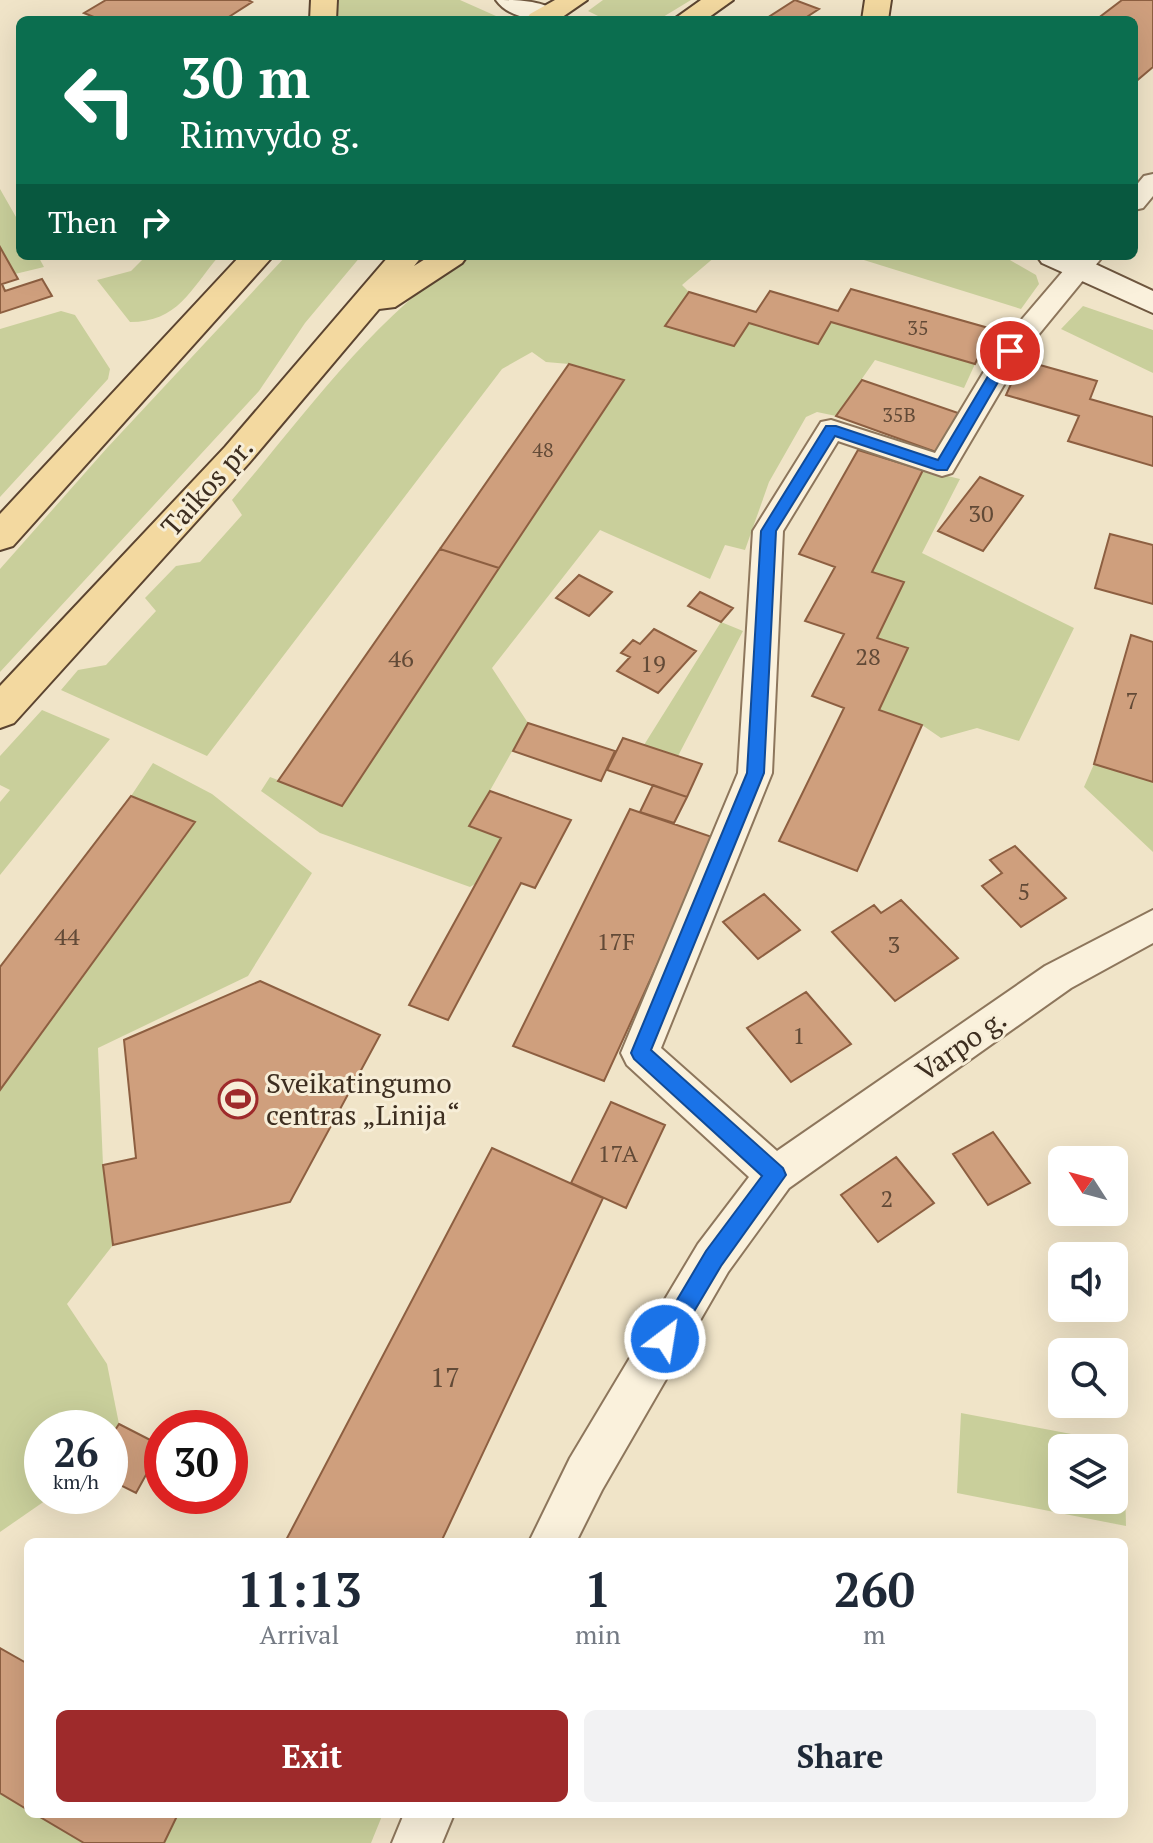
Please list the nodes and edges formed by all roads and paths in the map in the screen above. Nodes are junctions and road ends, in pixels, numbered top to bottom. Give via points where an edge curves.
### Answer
1 (509, 0) edge
2 (574, 0) edge
3 (720, 0) edge
4 (539, 16) edge
5 (550, 16) edge
6 (693, 16) edge
7 (1153, 181) edge
8 (1138, 198) edge
9 (238, 260) edge
10 (253, 260) edge
11 (403, 260) edge
12 (445, 260) edge
13 (1074, 260) edge
14 (1153, 303) edge
15 (210, 305) junction
16 (349, 324) junction
17 (0, 537) edge
18 (0, 712) edge
19 (1153, 925) edge
20 (775, 1175) junction
21 (554, 1538) edge
22 (427, 1818) edge
23 (417, 1843) edge

1 - 4 street
2 - 5 main road
3 - 6 main road
7 - 8 street
9 - 15 main road
10 - 15 main road
11 - 16 main road, Taikos pr.
12 - 16 main road
13 - 14 street
13 - 20 street via 1010,351 942,466 831,429 768,531 755,773 640,1053
15 - 17 main road
16 - 18 main road, Taikos pr. via 237,455
19 - 20 street, Varpo g. via 1058,977
20 - 21 street, Varpo g. via 713,1258
22 - 23 street

